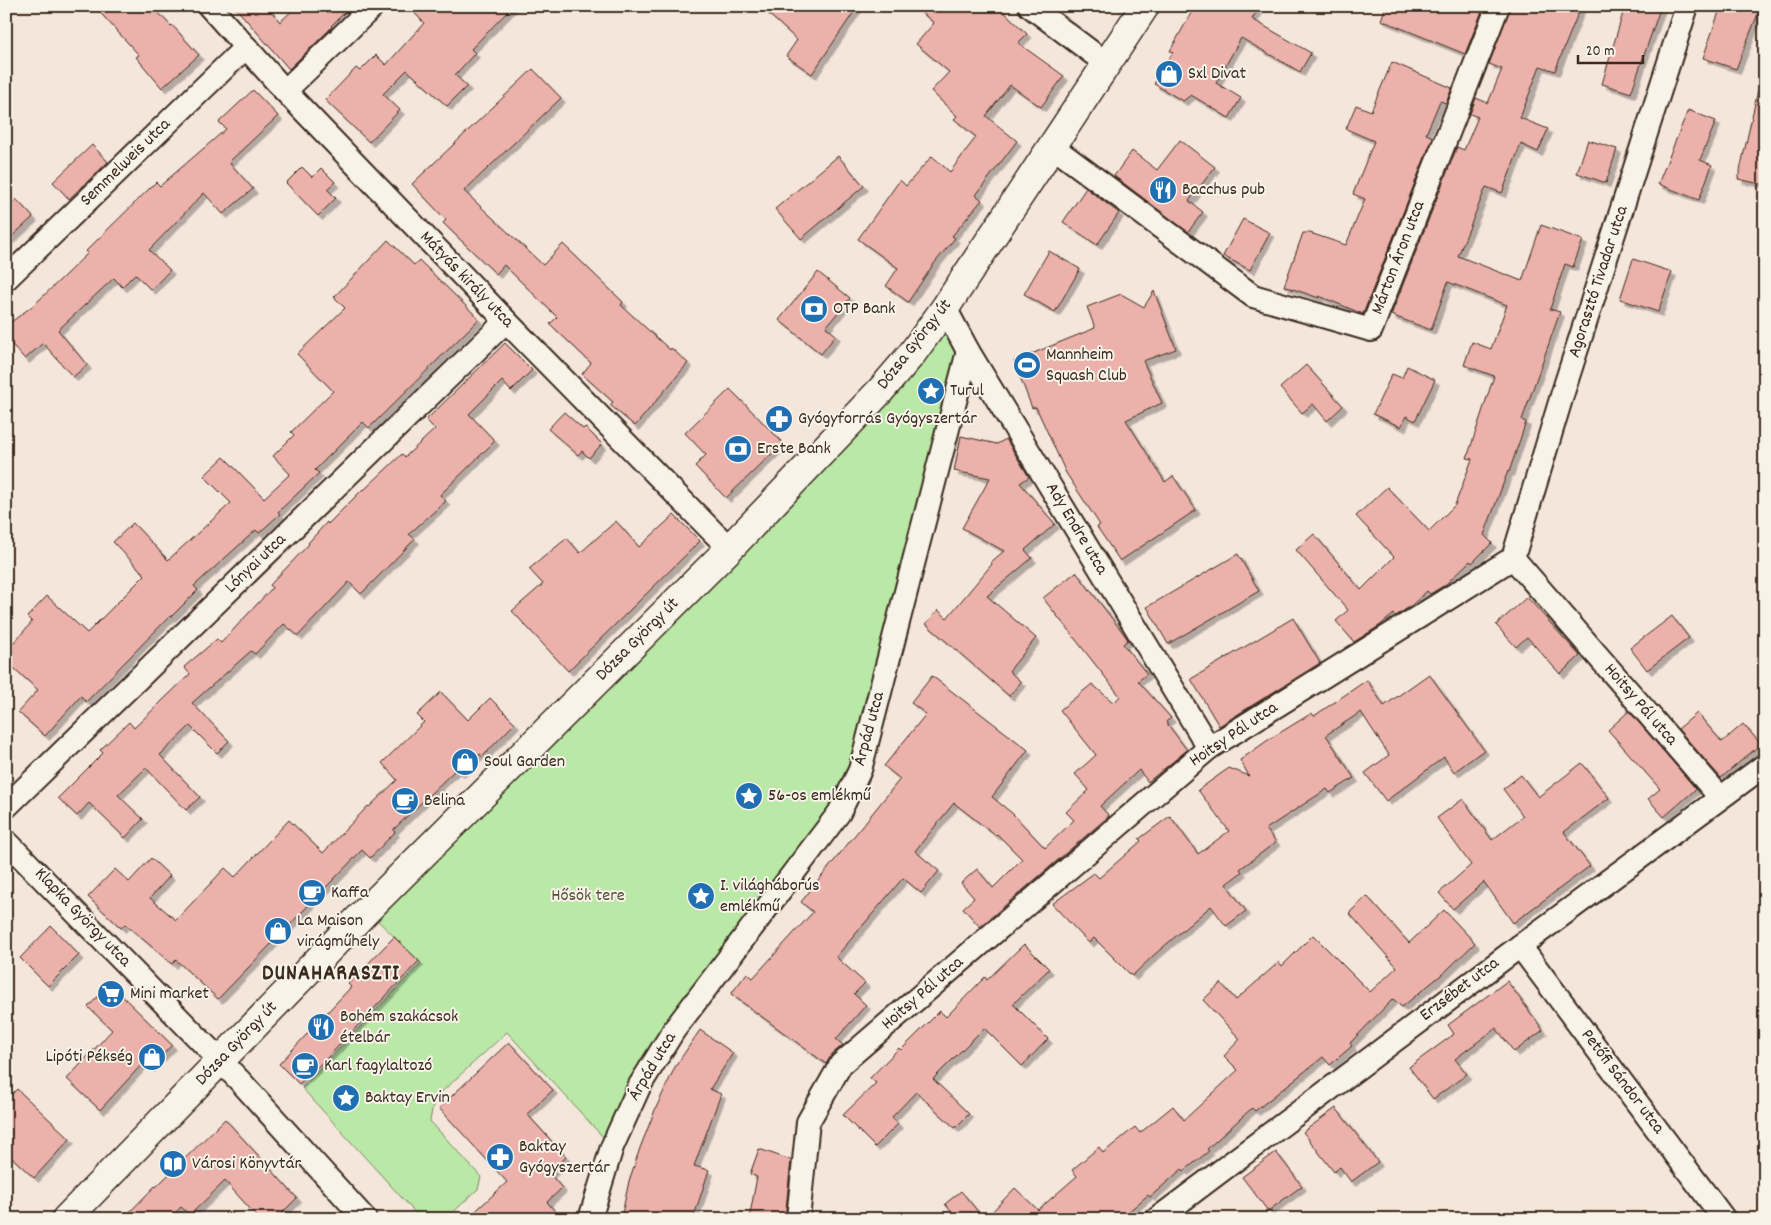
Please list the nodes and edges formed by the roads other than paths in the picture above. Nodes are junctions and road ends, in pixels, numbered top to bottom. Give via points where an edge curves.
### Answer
1 (209, 6) edge
2 (373, 6) edge
3 (1030, 6) edge
4 (1145, 6) edge
5 (1498, 6) edge
6 (1687, 6) edge
7 (246, 47) junction
8 (1107, 64) junction
9 (285, 91) junction
10 (1053, 147) junction
11 (6, 279) edge
12 (945, 308) junction
13 (506, 321) junction
14 (968, 351) junction
15 (730, 548) junction
16 (1513, 558) junction
17 (1209, 748) junction
18 (1765, 764) edge
19 (1720, 797) junction
20 (6, 807) edge
21 (6, 841) edge
22 (1520, 946) junction
23 (220, 1061) junction
24 (66, 1219) edge
25 (365, 1219) edge
26 (590, 1219) edge
27 (798, 1219) edge
28 (1157, 1219) edge
29 (1724, 1219) edge

1 - 7 street, Mátyás király utca
2 - 9 street
3 - 8 street
4 - 8 main road, Dózsa György út
5 - 10 street, Márton Áron utca via 1371,330 1253,296
6 - 16 street, Agorasztó Tivadar utca
7 - 9 street, Mátyás király utca
7 - 11 street, Semmelweis utca
8 - 10 main road, Dózsa György út
9 - 13 street, Mátyás király utca
10 - 12 main road, Dózsa György út
12 - 14 street, Ady Endre utca
12 - 15 main road, Dózsa György út via 881,390
13 - 15 street, Mátyás király utca
13 - 20 street, Lónyai utca
14 - 17 street, Ady Endre utca
14 - 26 street, Árpád utca via 860,770 840,813 674,1030 640,1085 612,1147
15 - 23 main road, Dózsa György út
16 - 17 street, Hoitsy Pál utca
16 - 19 street, Hoitsy Pál utca
17 - 27 street, Hoitsy Pál utca via 841,1064 808,1122
18 - 19 street, Erzsébet utca
19 - 22 street, Erzsébet utca
21 - 23 street, Klapka György utca
22 - 28 street, Erzsébet utca
22 - 29 street, Petőfi Sándor utca
23 - 24 main road, Dózsa György út
23 - 25 street, Klapka György utca

